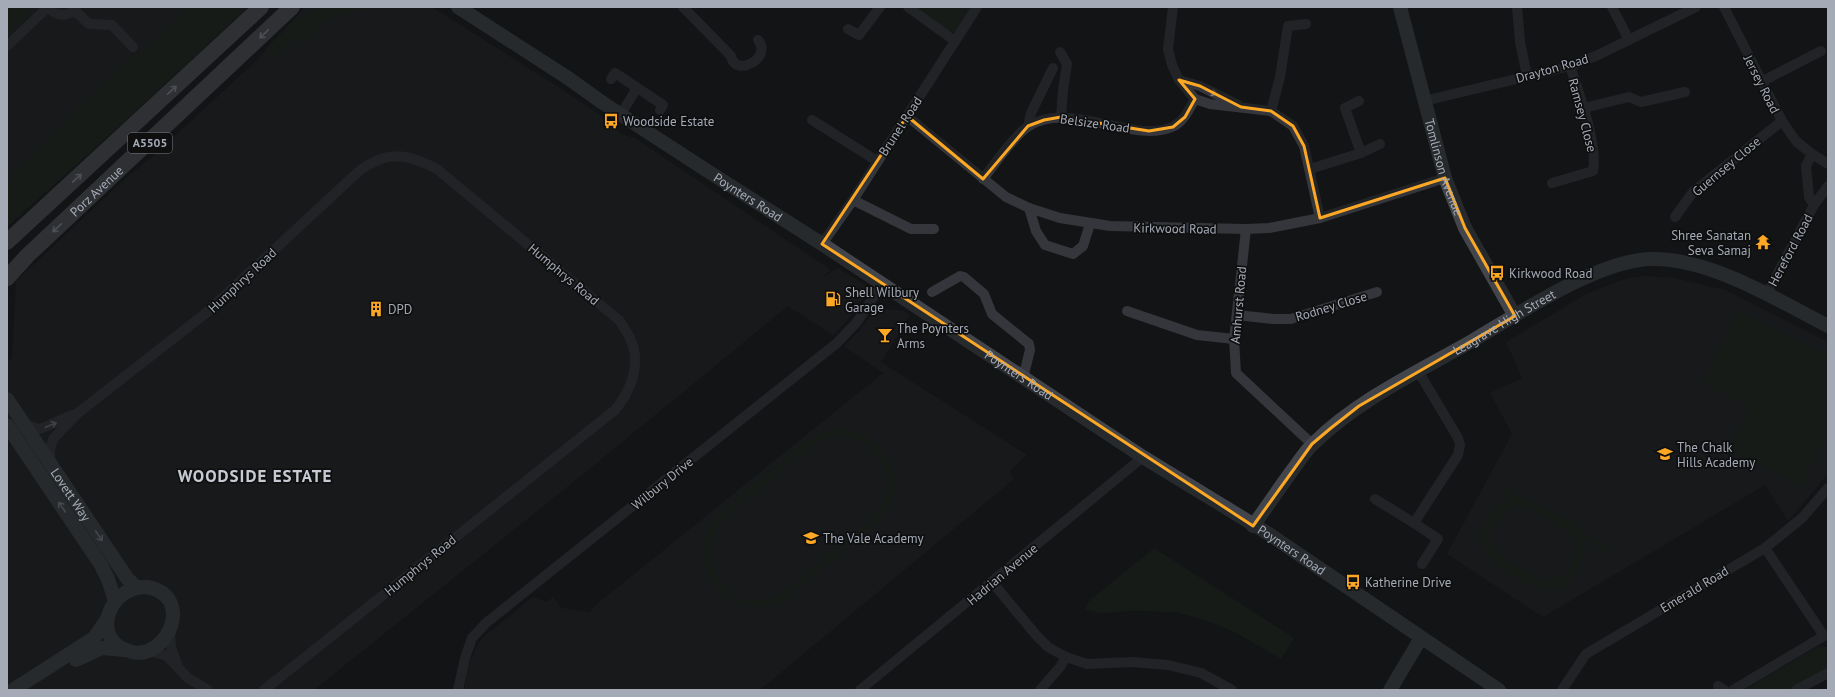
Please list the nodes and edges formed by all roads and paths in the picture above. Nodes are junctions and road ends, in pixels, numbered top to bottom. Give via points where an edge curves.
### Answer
1 (48, 7) edge
2 (261, 7) edge
3 (292, 7) edge
4 (458, 7) edge
5 (683, 7) edge
6 (880, 7) edge
7 (908, 7) edge
8 (977, 7) edge
9 (1173, 7) edge
10 (1400, 7) edge
11 (1517, 7) edge
12 (1612, 7) edge
13 (1696, 7) edge
14 (1724, 7) edge
15 (75, 9) edge
16 (1306, 24) dead end
17 (848, 29) dead end
18 (758, 40) dead end
19 (1629, 40) junction
20 (954, 41) junction
21 (7, 46) edge
22 (133, 47) dead end
23 (1821, 51) dead end
24 (1060, 52) dead end
25 (1570, 66) junction
26 (1053, 68) dead end
27 (1527, 76) junction
28 (611, 79) dead end
29 (1179, 80) junction
30 (1761, 82) junction
31 (637, 88) junction
32 (1684, 92) dead end
33 (1195, 99) junction
34 (1359, 101) dead end
35 (1424, 101) junction
36 (1241, 107) junction
37 (1584, 108) junction
38 (660, 110) dead end
39 (1271, 111) junction
40 (621, 114) junction
41 (907, 116) junction
42 (1061, 117) junction
43 (812, 120) dead end
44 (1782, 121) junction
45 (1028, 126) junction
46 (1380, 144) dead end
47 (1361, 153) junction
48 (1812, 154) junction
49 (877, 162) junction
50 (1828, 164) edge
51 (1310, 169) junction
52 (1445, 178) junction
53 (983, 179) junction
54 (1552, 183) dead end
55 (1828, 186) edge
56 (853, 200) junction
57 (1814, 205) junction
58 (1029, 208) junction
59 (1676, 216) dead end
60 (1320, 218) junction
61 (1090, 224) junction
62 (934, 229) dead end
63 (1246, 229) junction
64 (7, 242) edge
65 (822, 244) junction
66 (7, 278) edge
67 (882, 284) junction
68 (932, 292) dead end
69 (1377, 292) dead end
70 (1766, 295) junction
71 (1127, 311) dead end
72 (1237, 315) junction
73 (1515, 316) junction
74 (1828, 326) edge
75 (1234, 339) junction
76 (1418, 372) junction
77 (1023, 378) junction
78 (7, 399) edge
79 (78, 413) junction
80 (24, 424) junction
81 (7, 425) edge
82 (1312, 444) junction
83 (1143, 457) junction
84 (50, 461) junction
85 (1828, 488) edge
86 (1375, 498) dead end
87 (1414, 523) junction
88 (1254, 526) junction
89 (1764, 548) junction
90 (1422, 564) dead end
91 (992, 582) junction
92 (137, 588) junction
93 (115, 601) junction
94 (107, 619) junction
95 (170, 630) junction
96 (1421, 638) junction
97 (1826, 639) edge
98 (125, 650) junction
99 (148, 650) junction
100 (1066, 657) junction
101 (178, 668) junction
102 (1828, 673) edge
103 (13, 690) edge
104 (27, 690) edge
105 (208, 690) edge
106 (264, 690) edge
107 (458, 690) edge
108 (860, 690) edge
109 (1040, 690) edge
110 (1232, 690) edge
111 (1390, 690) edge
112 (1499, 690) edge
113 (1562, 690) edge
114 (1733, 690) edge
115 (1796, 690) edge

1 - 15 street via 60,15
1 - 21 street
64 -> 2 main road, Porz Avenue / A5505
3 -> 66 main road, Porz Avenue / A5505 via 27,256
4 - 40 street, Poynters Road
5 - 18 street via 736,64 749,64 757,59 761,49
6 - 17 street via 859,35
7 - 20 street
8 - 20 street, Brunel Road
9 - 29 street via 1168,49
10 - 35 street, Tomlinson Avenue
11 - 27 street via 1520,42
12 - 19 street
13 - 19 street, Drayton Road
14 - 30 street, Jersey Road
15 - 22 street via 89,24 112,25
16 - 39 street via 1288,26 1280,77
19 - 25 street, Drayton Road
20 - 41 street, Brunel Road
23 - 30 street
24 - 42 street via 1067,64
25 - 27 street, Drayton Road
25 - 37 street, Ramsey Close
26 - 45 street via 1031,113
27 - 35 street, Drayton Road
28 - 31 street via 615,73
29 - 33 street
29 -> 36 street via 1200,86
30 - 44 street, Jersey Road
31 - 38 street via 663,105
31 - 40 street
32 - 37 street via 1641,102 1629,97
33 - 36 street via 1210,104
33 - 42 street, Belsize Road via 1185,117 1173,127 1150,131
34 - 47 street via 1344,108
35 - 52 street, Tomlinson Avenue
36 - 39 street
37 - 54 street, Ramsey Close via 1595,160 1593,171
39 - 51 street via 1293,126 1304,146
40 - 65 street, Poynters Road
41 - 49 street, Brunel Road
41 - 53 street, Kirkwood Road
42 - 45 street, Belsize Road
43 - 49 street
44 - 48 street, Jersey Road via 1796,140
44 - 59 street, Guernsey Close via 1693,192
45 - 53 street
46 - 47 street
47 - 51 street
48 - 50 street, Jersey Road
48 - 57 street via 1806,166 1809,197
49 - 56 street, Brunel Road
51 - 60 street
52 - 60 street, Kirkwood Road
52 - 73 street, Tomlinson Avenue via 1465,228
53 - 58 street, Kirkwood Road via 1006,197
55 - 57 street, Hereford Road
56 - 62 street via 911,229
56 - 65 street, Brunel Road
57 - 70 street, Hereford Road
58 - 61 street, Kirkwood Road
58 - 61 street via 1036,231 1045,245 1072,254 1083,246
60 - 63 street, Kirkwood Road via 1269,228
61 - 63 street, Kirkwood Road
63 - 72 street, Amhurst Road
65 - 67 street, Poynters Road
67 - 77 street, Poynters Road
67 - 107 street, Wilbury Drive via 857,322 837,343 486,623 472,638
68 - 77 street via 960,276 984,294 992,314 1029,344 1030,350
69 - 72 street, Rodney Close via 1291,319
70 - 73 street, Leagrave High Street via 1739,281 1702,267 1652,258 1623,264 1589,276
70 - 74 street, Leagrave High Street
71 - 75 street via 1197,335
72 - 75 street, Amhurst Road
73 - 76 street, Leagrave High Street
75 - 82 street, Amhurst Road via 1236,373
76 - 82 street, Leagrave High Street via 1359,406
76 - 87 street via 1454,430 1460,445 1458,455
77 - 83 street, Poynters Road
78 - 80 street, Lovett Way
80 -> 79 street, Humphrys Road via 40,429
79 - 84 street, Humphrys Road via 53,439
79 - 106 street, Humphrys Road via 206,314 358,172 391,156 414,158 437,169 620,321 633,346 634,371 629,390 615,410
80 - 84 street, Lovett Way
93 -> 81 street, Lovett Way via 101,565
82 - 88 street, Leagrave High Street
83 - 88 street, Poynters Road
83 - 91 street, Hadrian Avenue
84 -> 92 street, Lovett Way via 127,578
85 - 89 street, Emerald Road via 1802,518
86 - 87 street
87 - 90 street via 1438,539
88 - 96 street, Poynters Road
89 - 97 street
89 - 113 street, Emerald Road via 1586,654
91 - 100 street via 1036,635 1048,647
91 - 108 street, Hadrian Avenue
92 - 93 street
92 - 95 street via 152,588 169,600 174,615
93 - 94 street
94 - 98 street via 112,639
94 - 103 street via 94,638
95 - 99 street
95 - 101 street via 171,647
96 - 111 street
96 - 112 street, Poynters Road
97 - 114 street
98 - 99 street via 142,653
98 - 104 street via 102,648 93,651
99 - 101 street via 167,656
100 - 109 street
100 - 110 street via 1087,664 1132,662 1168,665 1201,673
101 - 105 street via 188,678
102 - 115 street

